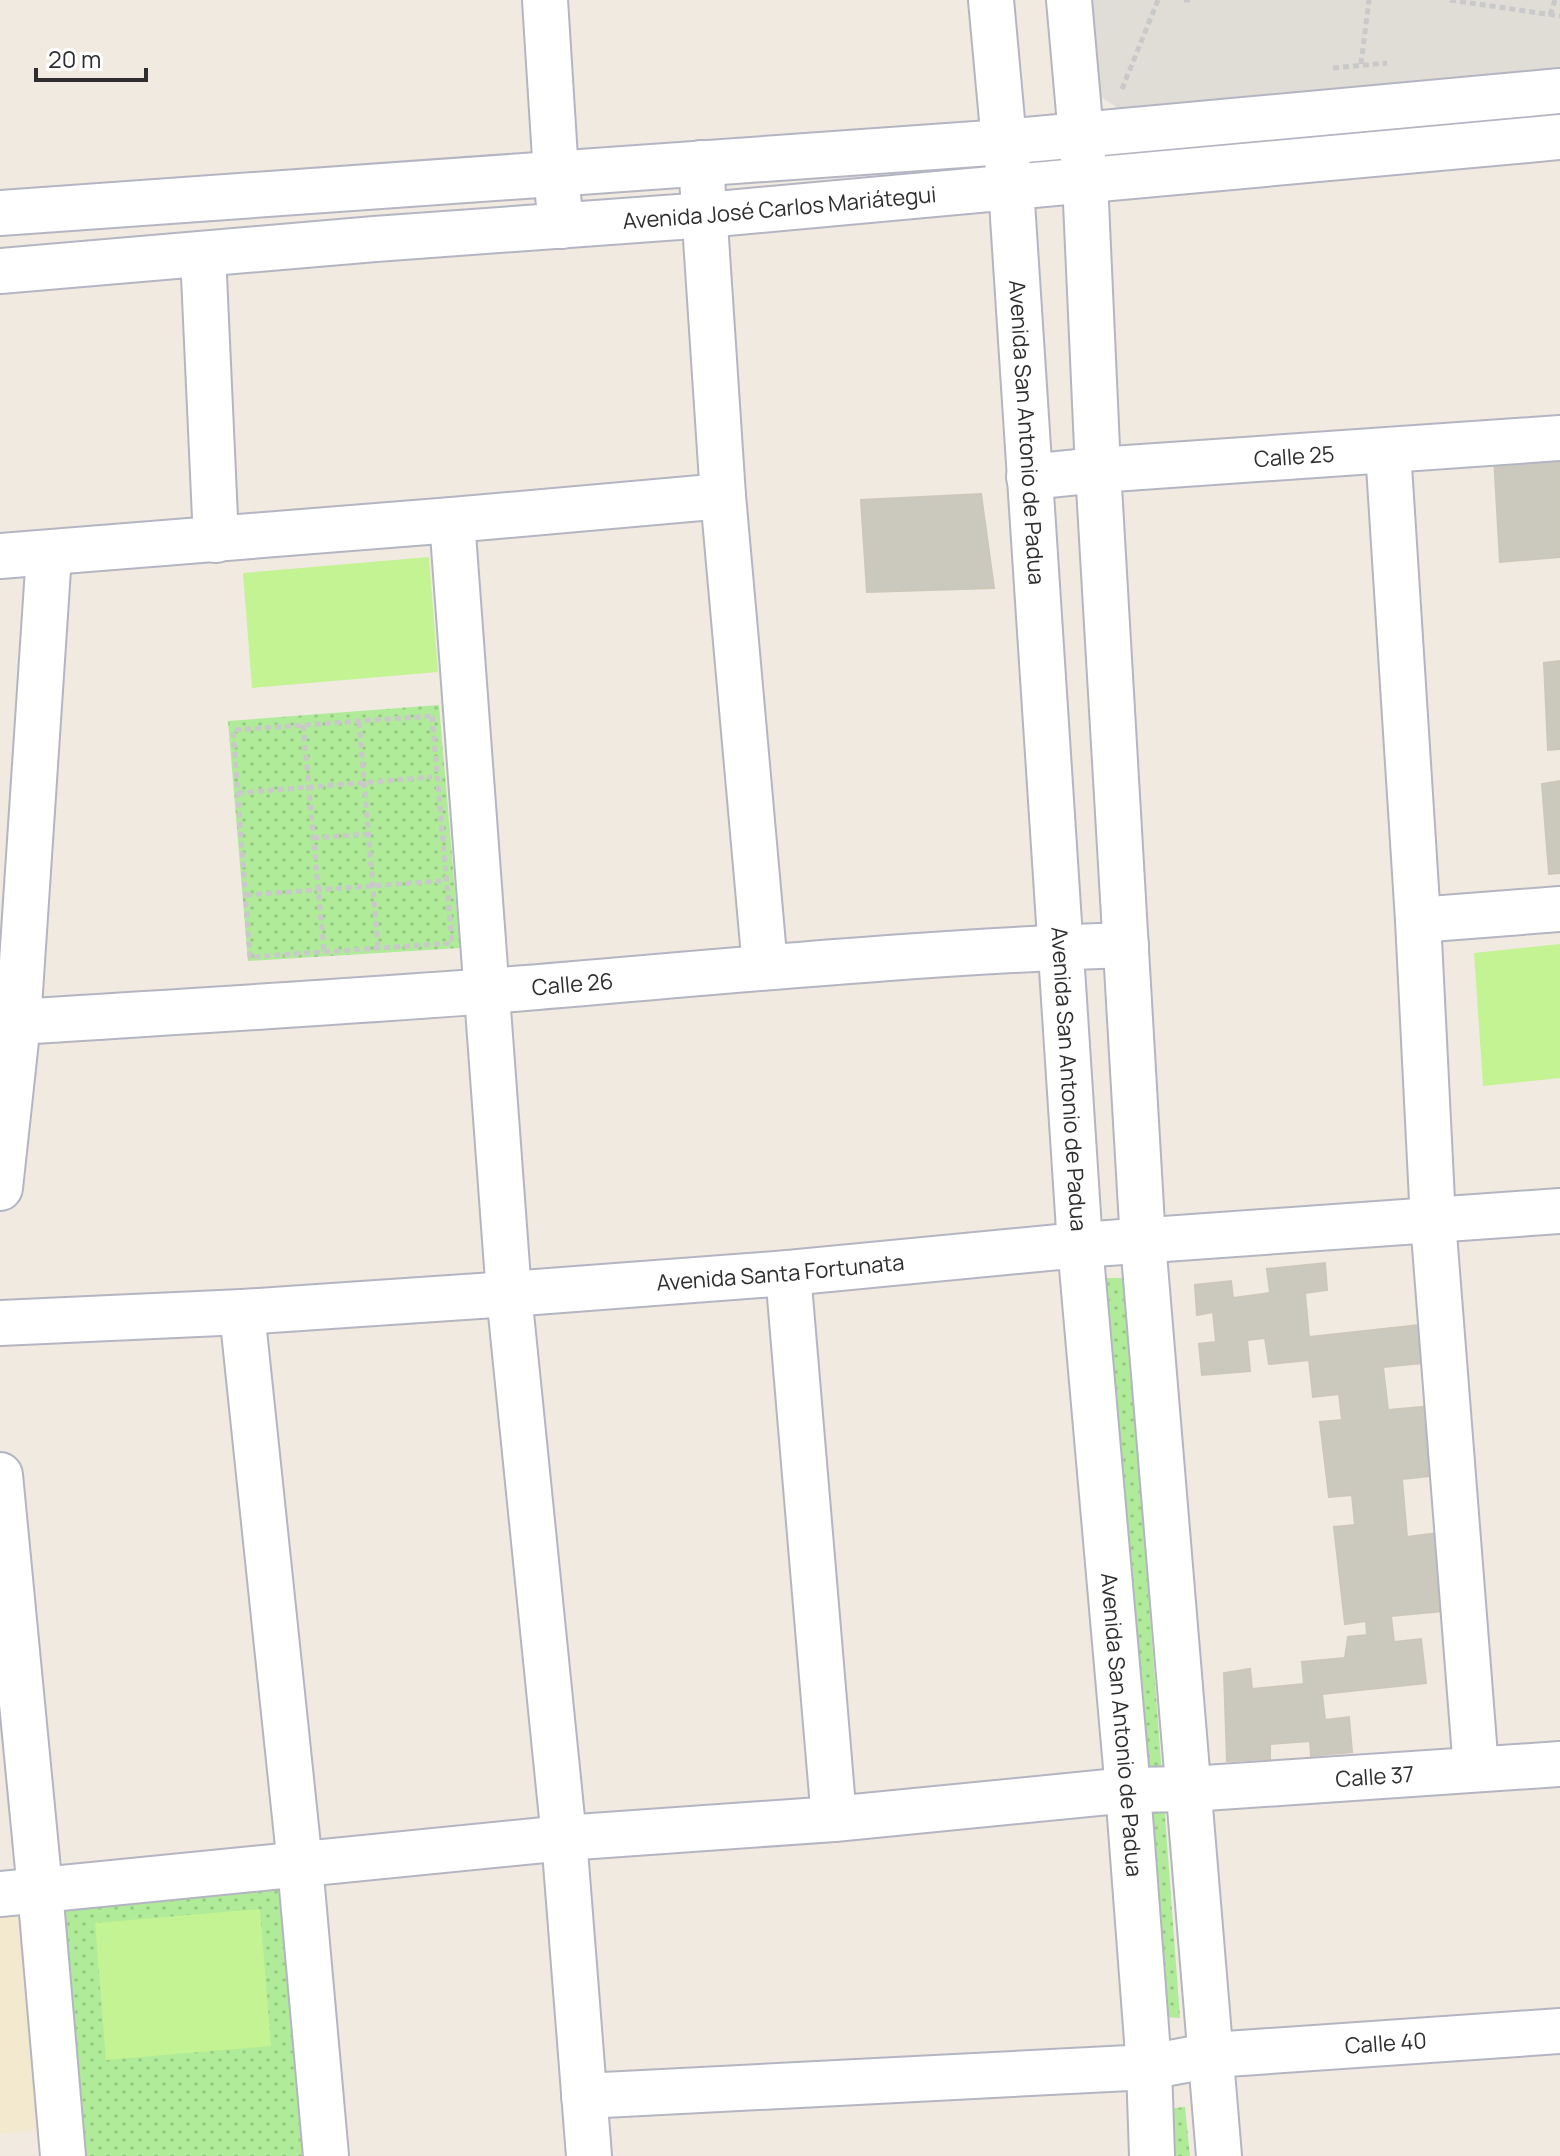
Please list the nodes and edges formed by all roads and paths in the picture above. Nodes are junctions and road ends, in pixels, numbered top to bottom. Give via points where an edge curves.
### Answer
1 (545, 0) edge
2 (991, 0) edge
3 (1069, 0) edge
4 (1158, 0) edge
5 (1184, 0) edge
6 (1194, 0) edge
7 (1369, 0) edge
8 (1450, 0) edge
9 (1555, 0) edge
10 (1550, 15) junction
11 (1560, 16) edge
12 (1392, 63) dead end
13 (1361, 64) junction
14 (1331, 68) dead end
15 (1113, 85) dead end
16 (1122, 89) junction
17 (1560, 91) edge
18 (1134, 93) dead end
19 (1080, 134) junction
20 (1560, 137) edge
21 (1004, 142) junction
22 (701, 163) junction
23 (556, 174) junction
24 (1085, 180) junction
25 (1011, 187) junction
26 (0, 213) edge
27 (706, 215) junction
28 (561, 226) junction
29 (203, 254) junction
30 (0, 271) edge
31 (1560, 438) edge
32 (1388, 450) junction
33 (1098, 470) junction
34 (1029, 477) junction
35 (723, 496) junction
36 (452, 520) junction
37 (216, 540) junction
38 (49, 554) junction
39 (0, 556) edge
40 (359, 722) junction
41 (303, 725) junction
42 (437, 777) junction
43 (364, 783) junction
44 (309, 787) junction
45 (238, 793) junction
46 (368, 834) junction
47 (313, 838) junction
48 (446, 881) junction
49 (373, 886) junction
50 (318, 890) junction
51 (246, 895) junction
52 (1560, 909) edge
53 (1418, 920) junction
54 (1126, 945) junction
55 (1061, 947) junction
56 (378, 948) junction
57 (324, 952) junction
58 (765, 967) junction
59 (487, 991) junction
60 (18, 1022) junction
61 (0, 1188) edge
62 (1560, 1211) edge
63 (1433, 1221) junction
64 (1143, 1242) junction
65 (1080, 1245) junction
66 (788, 1273) junction
67 (509, 1294) junction
68 (242, 1312) junction
69 (0, 1323) edge
70 (0, 1475) edge
71 (1560, 1764) edge
72 (1476, 1769) junction
73 (1190, 1789) junction
74 (1128, 1790) junction
75 (834, 1819) junction
76 (564, 1838) junction
77 (300, 1865) junction
78 (20, 1892) edge
79 (1560, 2031) edge
80 (1212, 2055) junction
81 (1149, 2067) junction
82 (584, 2096) junction
83 (48, 2156) edge
84 (62, 2156) edge
85 (326, 2156) edge
86 (589, 2156) edge
87 (1152, 2156) edge
88 (1219, 2156) edge

1 - 23 street
2 - 21 street, Avenida San Antonio de Padua
3 - 19 street
4 - 16 path
5 - 6 path
7 - 13 path
8 - 10 path
9 - 10 path
10 - 11 path
12 - 13 path
13 - 14 path
15 - 16 path
16 - 18 path
17 - 19 street
19 - 21 street
19 - 24 street
20 - 24 street, Avenida José Carlos Mariátegui
21 - 22 street
21 - 25 street, Avenida San Antonio de Padua
22 - 23 street
22 - 27 street
23 - 26 street
23 - 28 street
24 - 25 street, Avenida José Carlos Mariátegui
24 - 33 street
25 - 27 street, Avenida José Carlos Mariátegui
25 - 34 street, Avenida San Antonio de Padua
27 - 28 street, Avenida José Carlos Mariátegui
27 - 35 street
28 - 29 street, Avenida José Carlos Mariátegui
29 - 30 street, Avenida José Carlos Mariátegui
29 - 37 street
31 - 32 street, Calle 25
32 - 33 street, Calle 25
32 - 53 street
33 - 34 street, Calle 25
33 - 54 street
34 - 55 street, Avenida San Antonio de Padua
35 - 36 street
35 - 58 street
36 - 37 street
36 - 59 street
37 - 38 street
38 - 39 street
38 - 60 street
40 - 41 path
40 - 42 path via 432,716
40 - 43 path
41 - 44 path
41 - 45 path via 233,730
42 - 43 path
42 - 48 path
43 - 44 path
43 - 46 path
44 - 45 path
44 - 47 path
45 - 51 path
46 - 47 path
46 - 49 path
47 - 50 path
48 - 49 path
48 - 56 path via 452,943
49 - 50 path
49 - 56 path
50 - 51 path
50 - 57 path
51 - 57 path via 250,957
52 - 53 street
53 - 63 street
54 - 55 street, Calle 26
54 - 64 street
55 - 58 street, Calle 26
55 - 65 street, Avenida San Antonio de Padua
56 - 57 path
58 - 59 street, Calle 26
59 - 60 street, Calle 26
59 - 67 street
60 - 61 street
62 - 63 street, Avenida Santa Fortunata
63 - 64 street, Avenida Santa Fortunata
63 - 72 street
64 - 65 street, Avenida Santa Fortunata
64 - 73 street
65 - 66 street, Avenida Santa Fortunata
65 - 74 street, Avenida San Antonio de Padua
66 - 67 street, Avenida Santa Fortunata
66 - 75 street
67 - 68 street, Avenida Santa Fortunata
67 - 76 street
68 - 69 street, Avenida Santa Fortunata
68 - 77 street
70 - 78 street
71 - 72 street, Calle 37
72 - 73 street, Calle 37
73 - 74 street, Calle 37
73 - 80 street
74 - 75 street, Calle 37
74 - 81 street, Avenida San Antonio de Padua
75 - 76 street, Calle 37
76 - 77 street, Calle 37
76 - 82 street
77 - 78 street, Calle 37
77 - 85 street
78 - 84 street
79 - 80 street, Calle 40
80 - 81 street, Calle 40
80 - 88 street
81 - 82 street, Calle 40
81 - 87 street, Avenida San Antonio de Padua
82 - 86 street
83 - 84 street

